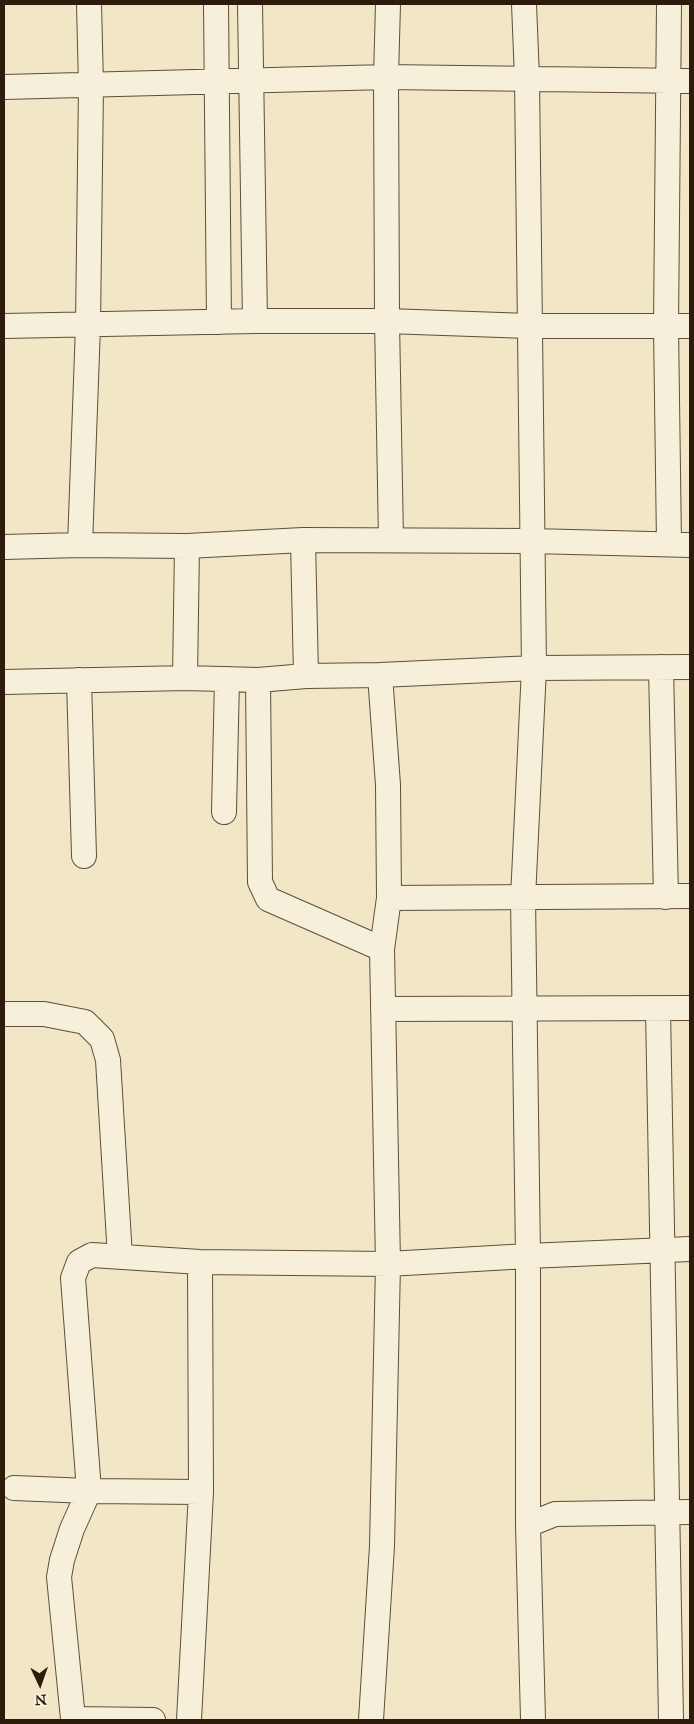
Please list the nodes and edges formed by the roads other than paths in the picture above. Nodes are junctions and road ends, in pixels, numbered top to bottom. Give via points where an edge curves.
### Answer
1 (89, 4) edge
2 (216, 4) edge
3 (250, 4) edge
4 (388, 4) edge
5 (524, 4) edge
6 (669, 4) edge
7 (386, 77) junction
8 (527, 78) junction
9 (251, 81) junction
10 (680, 81) edge
11 (217, 82) junction
12 (91, 86) junction
13 (4, 87) edge
14 (255, 321) junction
15 (387, 321) junction
16 (219, 322) junction
17 (4, 326) edge
18 (88, 326) junction
19 (529, 326) junction
20 (666, 326) junction
21 (690, 326) edge
22 (303, 540) junction
23 (391, 540) junction
24 (532, 541) junction
25 (680, 544) edge
26 (80, 545) junction
27 (187, 546) junction
28 (4, 547) edge
29 (661, 667) junction
30 (690, 667) edge
31 (534, 668) junction
32 (306, 676) junction
33 (380, 676) junction
34 (185, 678) junction
35 (227, 679) junction
36 (79, 680) junction
37 (258, 680) junction
38 (4, 682) edge
39 (224, 812) dead end
40 (84, 856) dead end
41 (690, 896) edge
42 (666, 897) junction
43 (389, 898) junction
44 (523, 898) junction
45 (382, 949) junction
46 (690, 1008) edge
47 (383, 1009) junction
48 (526, 1009) junction
49 (658, 1009) junction
50 (4, 1014) edge
51 (690, 1249) edge
52 (662, 1250) junction
53 (528, 1256) junction
54 (120, 1257) junction
55 (200, 1262) junction
56 (388, 1264) junction
57 (14, 1488) dead end
58 (89, 1491) junction
59 (201, 1492) junction
60 (690, 1512) edge
61 (667, 1514) junction
62 (528, 1525) junction
63 (153, 1720) edge
64 (189, 1720) edge
65 (371, 1720) edge
66 (533, 1720) edge
67 (671, 1720) edge

1 - 12 street
2 - 11 street
3 - 9 street
4 - 7 street
5 - 8 street
6 - 10 street
7 - 8 street
7 - 9 street
7 - 15 street
8 - 10 street
8 - 19 street
9 - 11 street
9 - 14 street
10 - 20 street
11 - 12 street
11 - 16 street
12 - 13 street
12 - 18 street
14 - 15 street
14 - 16 street
15 - 19 street
15 - 23 street
16 - 18 street
17 - 18 street
18 - 26 street
19 - 20 street
19 - 24 street
20 - 21 street
20 - 25 street
22 - 23 street
22 - 27 street
22 - 32 street
23 - 24 street
24 - 25 street
24 - 31 street
26 - 27 street
26 - 28 street
27 - 34 street
29 - 30 street
29 - 31 street
29 - 42 street
31 - 33 street
31 - 44 street
32 - 33 street
32 - 37 street
33 - 43 street via 388,785
34 - 35 street
34 - 36 street
35 - 37 street
35 - 39 street
36 - 38 street
36 - 40 street
37 - 45 street via 260,882 268,899
41 - 42 street
42 - 44 street
43 - 44 street
43 - 45 street
44 - 48 street
45 - 47 street
46 - 49 street
47 - 48 street
47 - 56 street
48 - 49 street
48 - 53 street
49 - 52 street
50 - 54 street via 44,1014 85,1022 102,1040 108,1060
51 - 52 street
52 - 53 street
52 - 61 street
53 - 56 street
53 - 62 street
54 - 55 street
54 - 58 street via 92,1255 79,1262 73,1278
55 - 56 street
55 - 59 street
56 - 65 street via 382,1546
57 - 58 street
58 - 59 street
58 - 63 street via 72,1529 59,1577 74,1718
59 - 64 street
60 - 61 street
61 - 62 street via 555,1514
61 - 67 street
62 - 66 street

